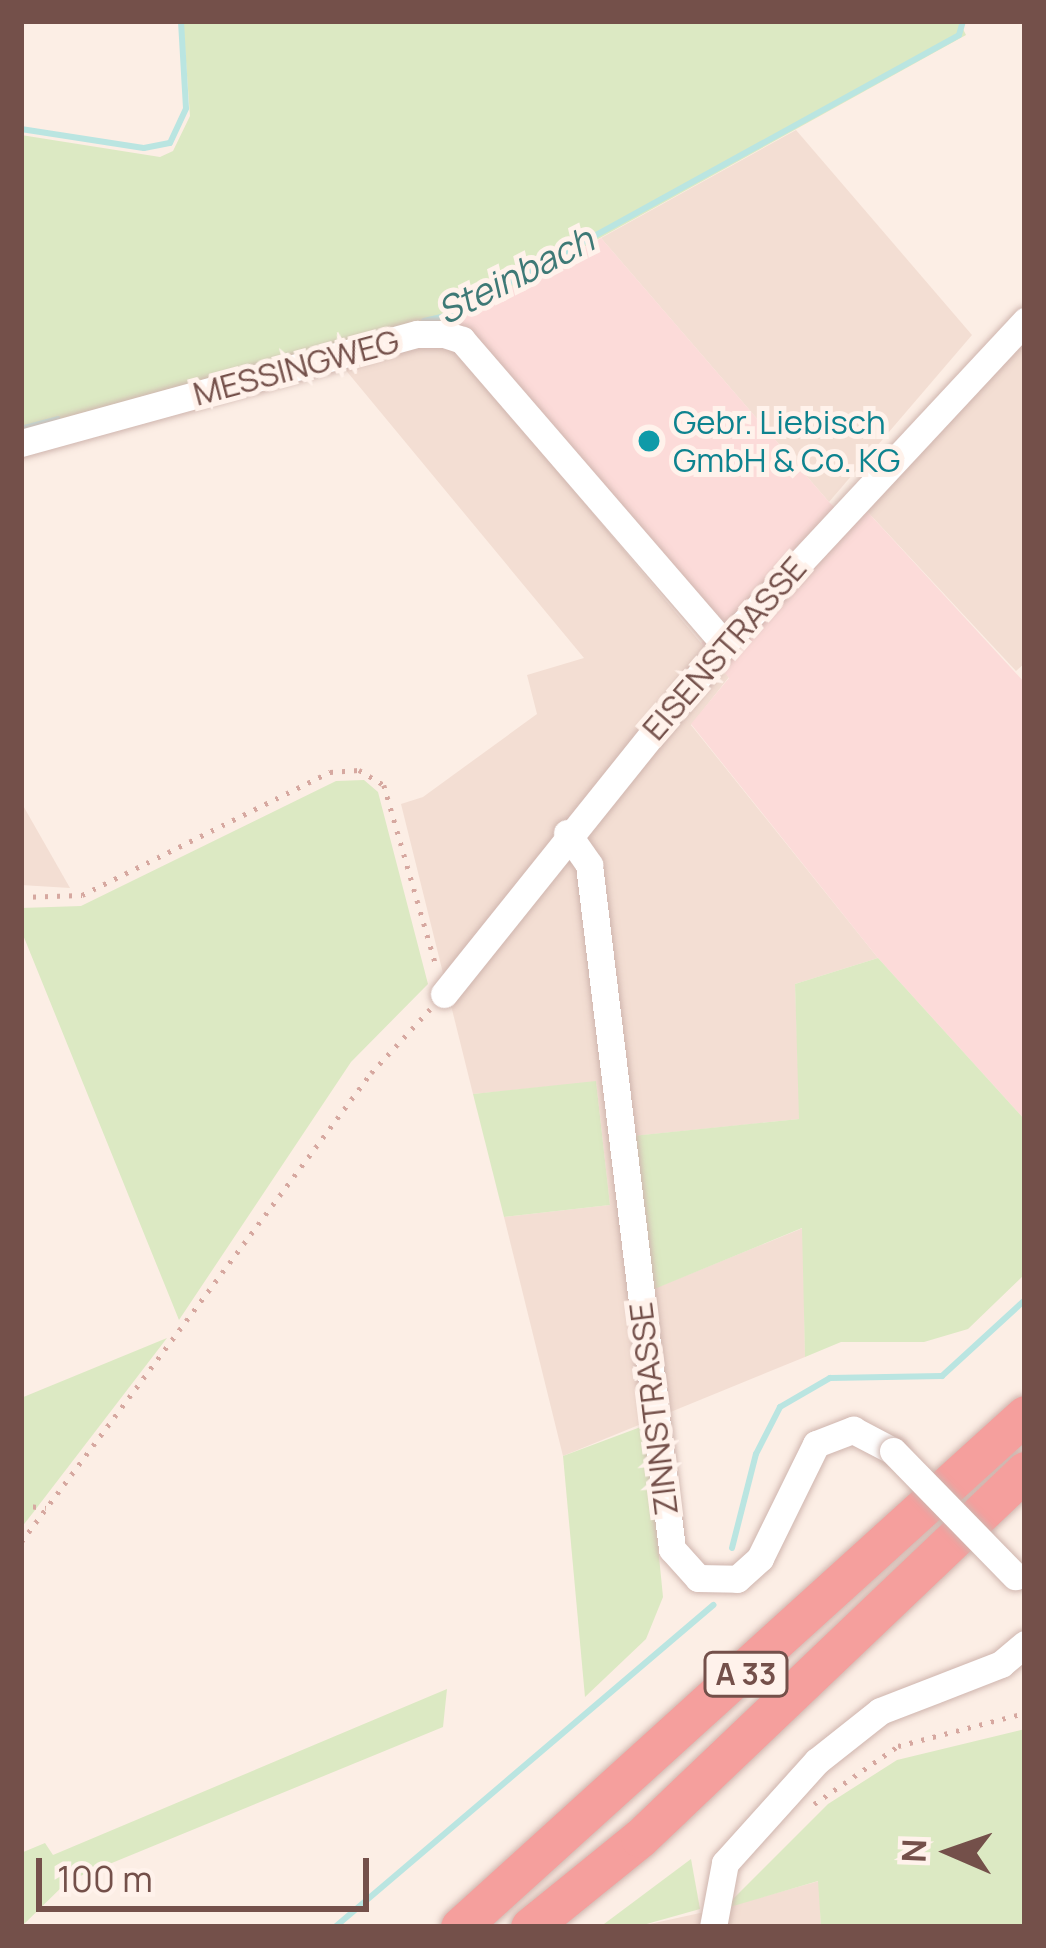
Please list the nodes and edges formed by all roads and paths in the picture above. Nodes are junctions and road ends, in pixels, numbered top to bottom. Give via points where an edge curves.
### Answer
1 (1025, 321) edge
2 (21, 442) edge
3 (724, 644) junction
4 (567, 833) junction
5 (21, 897) edge
6 (444, 994) junction
7 (1025, 1415) edge
8 (1025, 1471) edge
9 (21, 1505) edge
10 (46, 1508) junction
11 (21, 1542) edge
12 (1020, 1584) edge
13 (1025, 1644) edge
14 (1025, 1713) edge
15 (805, 1811) dead end
16 (460, 1927) edge
17 (530, 1927) edge
18 (713, 1927) edge

1 - 3 street, EISENSTRASSE
2 - 3 street, MESSINGWEG via 417,334 445,334 462,340
3 - 4 street, EISENSTRASSE
4 - 6 street, EISENSTRASSE
4 - 12 street, ZINNSTRASSE, bridge via 589,865 672,1549 698,1578 737,1579 760,1558 816,1444 863,1431 893,1451
5 - 6 path via 82,895 330,772 359,770 384,785
6 - 10 path via 371,1073
7 - 16 highway, A 33
8 - 17 highway, A 33 via 640,1838
9 - 10 path
10 - 11 path
13 - 18 street via 1001,1664 880,1711 817,1761 725,1863
14 - 15 path via 898,1745

